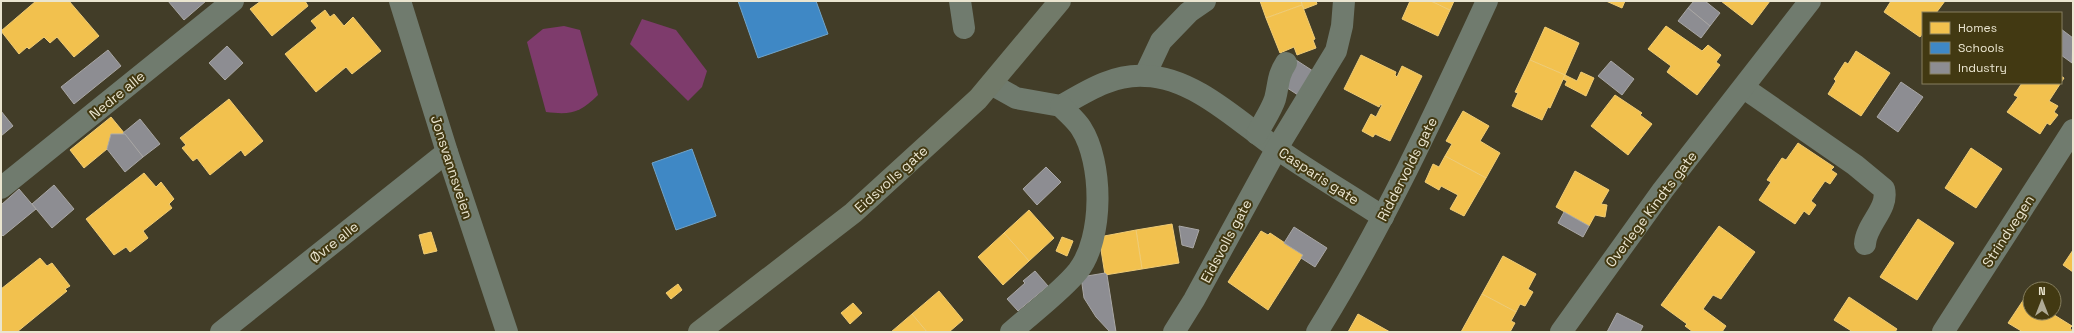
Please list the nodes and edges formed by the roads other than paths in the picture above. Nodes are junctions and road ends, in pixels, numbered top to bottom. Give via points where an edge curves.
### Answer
1 (233, 1) edge
2 (400, 1) edge
3 (960, 1) edge
4 (1060, 1) edge
5 (1205, 1) edge
6 (1344, 1) edge
7 (1487, 1) edge
8 (1810, 1) edge
9 (964, 28) dead end
10 (1286, 62) dead end
11 (1145, 76) junction
12 (991, 84) junction
13 (1744, 88) junction
14 (1060, 106) junction
15 (2073, 130) edge
16 (1257, 134) junction
17 (1276, 148) junction
18 (447, 152) junction
19 (1, 188) edge
20 (1383, 216) junction
21 (1865, 244) dead end
22 (499, 306) junction
23 (221, 332) edge
24 (507, 332) edge
25 (517, 332) edge
26 (699, 332) edge
27 (1011, 332) edge
28 (1174, 332) edge
29 (1317, 332) edge
30 (1561, 332) edge
31 (1943, 332) edge

1 - 19 street, Nedre alle
2 - 18 street, Jonsvannsveien
3 - 9 street
4 - 12 main road, Eidsvolls gate
5 - 11 street via 1189,12 1161,41
6 - 17 street, Eidsvolls gate via 1336,52
7 - 20 street, Riddervolds gate via 1429,127
8 - 13 street, Overlege Kindts gate
10 - 16 street via 1278,74 1271,109
11 - 14 street, Casparis gate via 1119,78 1099,85
11 - 16 street, Casparis gate via 1176,82 1213,101
12 - 14 street via 1016,98
12 - 26 main road, Eidsvolls gate via 978,100 853,213
13 - 21 street via 1855,165 1884,189 1885,201 1867,231
13 - 30 street, Overlege Kindts gate via 1663,190
14 - 27 street via 1081,128 1094,158 1097,194 1094,230 1079,270
15 - 31 street, Strindvegen
16 - 17 street, Casparis gate
17 - 20 street, Casparis gate
17 - 28 street, Eidsvolls gate
18 - 22 street, Jonsvannsveien
18 - 23 street, Øvre alle
20 - 29 street, Riddervolds gate
22 - 24 street, Jonsvannsveien
22 - 25 street

